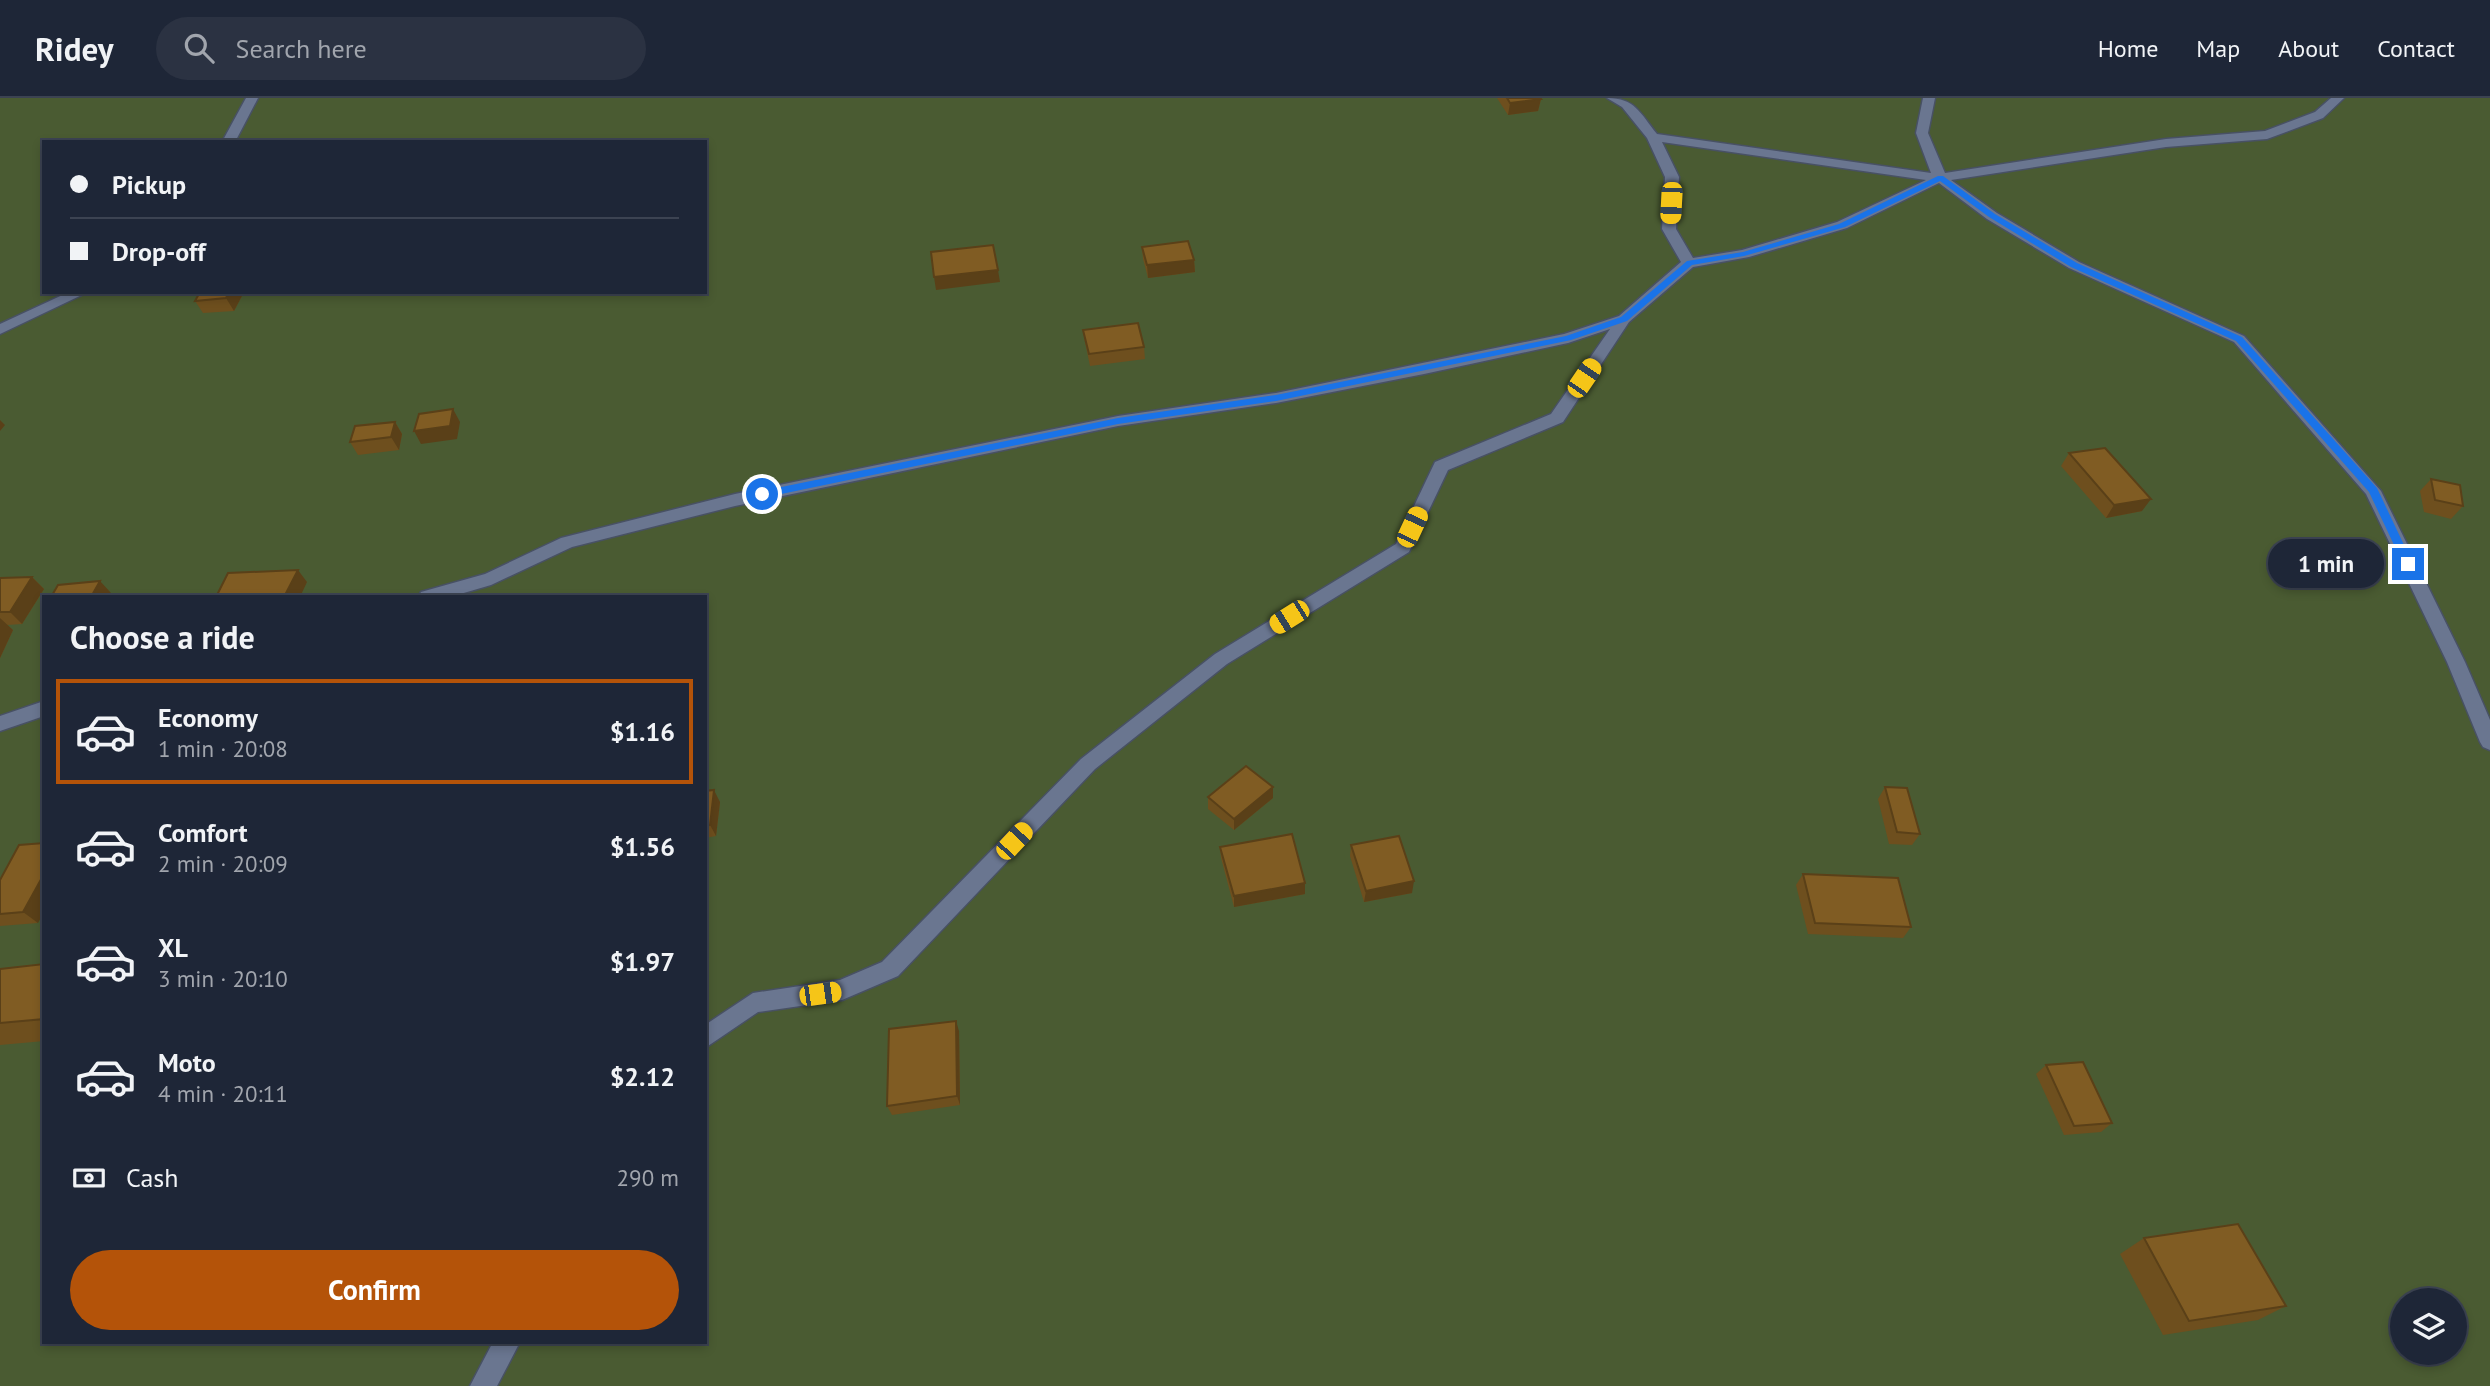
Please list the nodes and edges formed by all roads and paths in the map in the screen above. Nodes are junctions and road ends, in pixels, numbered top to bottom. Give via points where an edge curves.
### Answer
1 (252, 98) edge
2 (1613, 98) edge
3 (1929, 98) edge
4 (2338, 98) edge
5 (1653, 137) junction
6 (230, 140) edge
7 (1940, 178) junction
8 (1689, 263) junction
9 (77, 294) edge
10 (1624, 319) junction
11 (0, 330) edge
12 (434, 595) edge
13 (42, 709) edge
14 (0, 724) edge
15 (2490, 742) edge
16 (707, 1037) edge
17 (506, 1344) edge
18 (483, 1386) edge

1 - 6 street
2 - 5 street via 1626,104
3 - 7 street via 1922,133
4 - 7 street via 2319,115 2267,135 2166,144
5 - 7 street
5 - 8 street via 1672,177 1669,229
7 - 8 street via 1842,225 1744,254
7 - 15 street via 1992,216 2074,265 2239,339 2373,491
8 - 10 street
9 - 11 street
10 - 12 street via 1568,338 1424,369 1276,398 1118,421 736,500 567,542 491,579
10 - 16 street via 1557,418 1441,466 1403,548 1221,659 1088,764 890,969 842,990 753,1003
13 - 14 street
17 - 18 street

